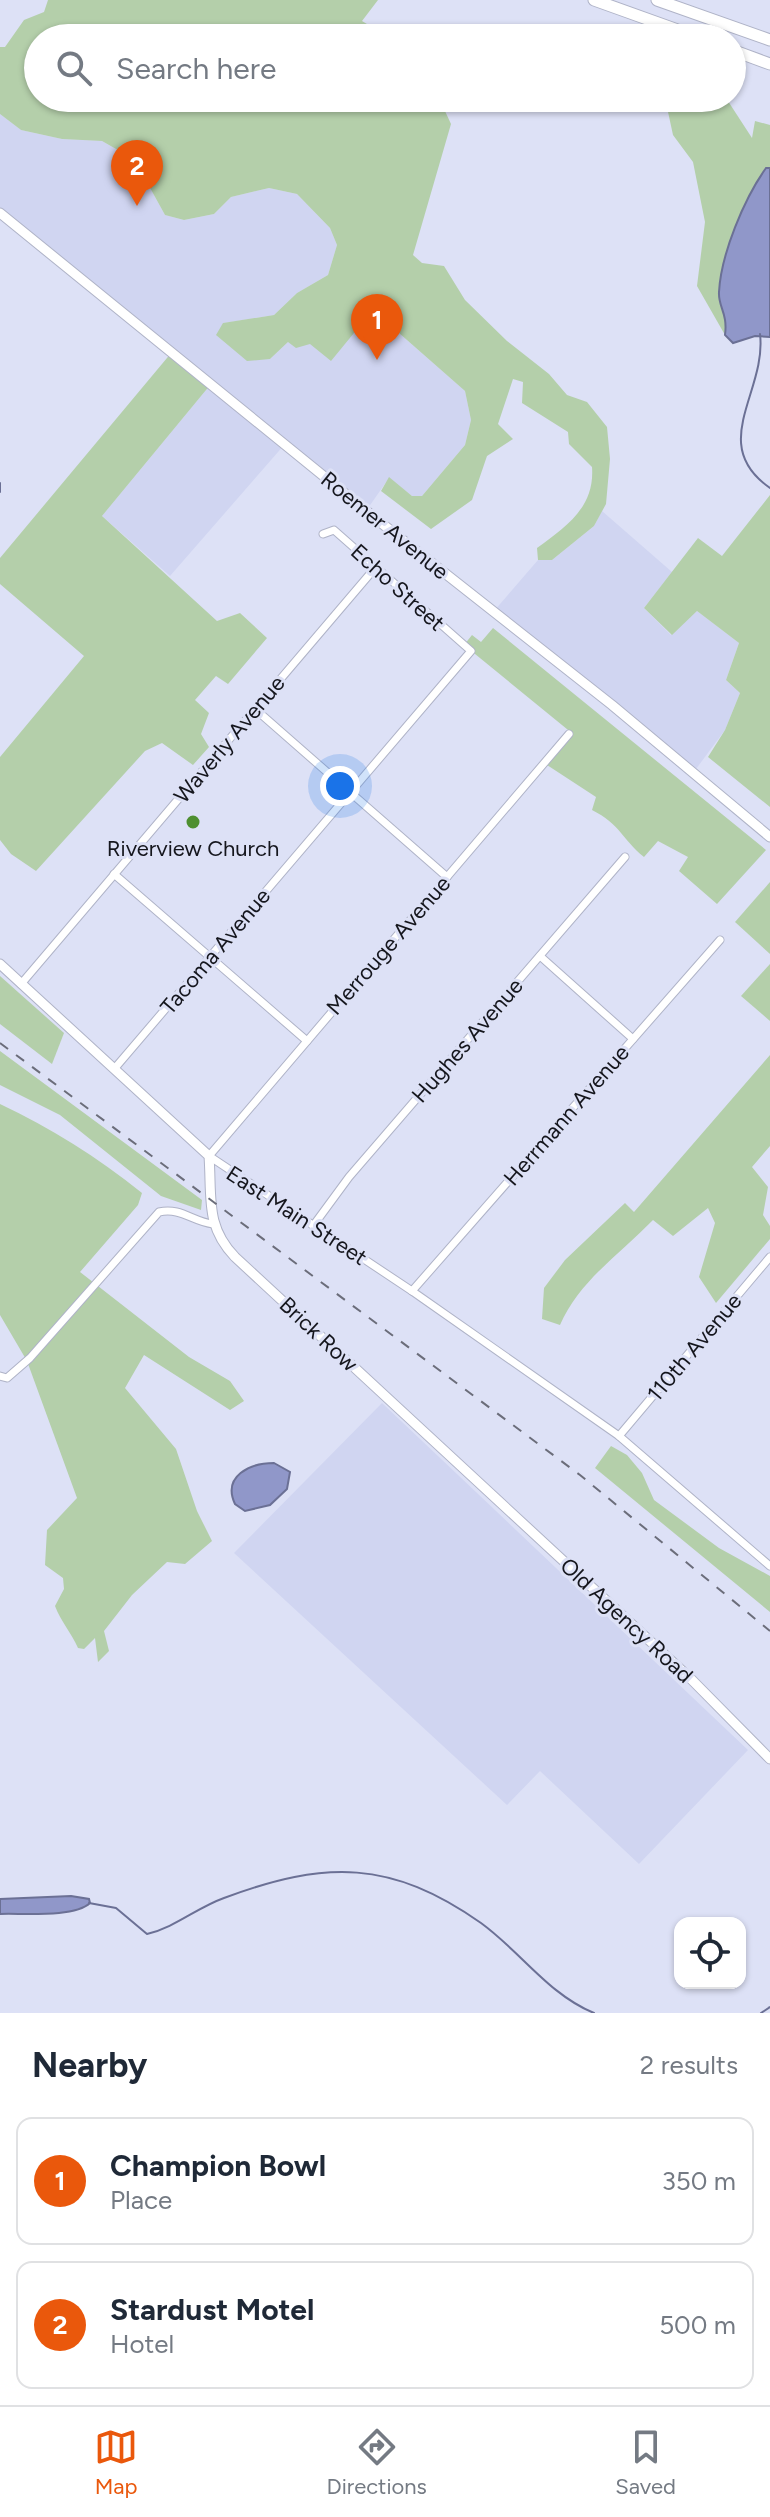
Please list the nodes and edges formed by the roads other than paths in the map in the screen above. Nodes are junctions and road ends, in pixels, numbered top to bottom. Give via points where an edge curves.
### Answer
1 (594, 0) edge
2 (657, 0) edge
3 (661, 24) edge
4 (725, 24) edge
5 (746, 32) edge
6 (770, 40) edge
7 (746, 55) edge
8 (770, 64) edge
9 (0, 213) edge
10 (323, 534) dead end
11 (375, 568) junction
12 (471, 651) joint
13 (255, 709) junction
14 (569, 734) dead end
15 (350, 793) junction
16 (770, 837) edge
17 (625, 857) dead end
18 (114, 874) junction
19 (447, 877) junction
20 (720, 940) dead end
21 (540, 956) junction
22 (210, 957) junction
23 (0, 964) edge
24 (21, 984) junction
25 (633, 1039) junction
26 (307, 1041) junction
27 (115, 1068) junction
28 (209, 1156) junction
29 (213, 1224) junction
30 (313, 1226) junction
31 (770, 1257) edge
32 (412, 1291) junction
33 (0, 1376) edge
34 (619, 1436) junction
35 (482, 1484) joint
36 (770, 1566) edge
37 (770, 1759) edge

1 - 3 highway
2 - 4 highway
5 - 6 highway
7 - 8 highway
9 - 16 street, Roemer Avenue
10 - 11 street, Echo Street via 334,530
11 - 12 street, Echo Street
11 - 13 street, Waverly Avenue
12 - 15 street, Tacoma Avenue
13 - 15 street
13 - 18 street, Waverly Avenue
14 - 19 street, Merrouge Avenue
15 - 19 street
15 - 22 street, Tacoma Avenue
17 - 21 street, Hughes Avenue
18 - 22 street
18 - 24 street, Waverly Avenue
19 - 26 street, Merrouge Avenue
20 - 25 street, Herrmann Avenue
21 - 25 street
21 - 30 street, Hughes Avenue
22 - 26 street
22 - 27 street, Tacoma Avenue
23 - 24 street, East Main Street
24 - 27 street, East Main Street
25 - 32 street, Herrmann Avenue
26 - 28 street, Merrouge Avenue
27 - 28 street, East Main Street
28 - 29 street
28 - 30 street, East Main Street
29 - 33 street via 171,1209 159,1212 30,1358 7,1378
29 - 35 street, Brick Row via 218,1239 235,1257
30 - 32 street, East Main Street
31 - 34 street, 110th Avenue
32 - 34 street, East Main Street
34 - 36 street, East Main Street
35 - 37 street, Old Agency Road

